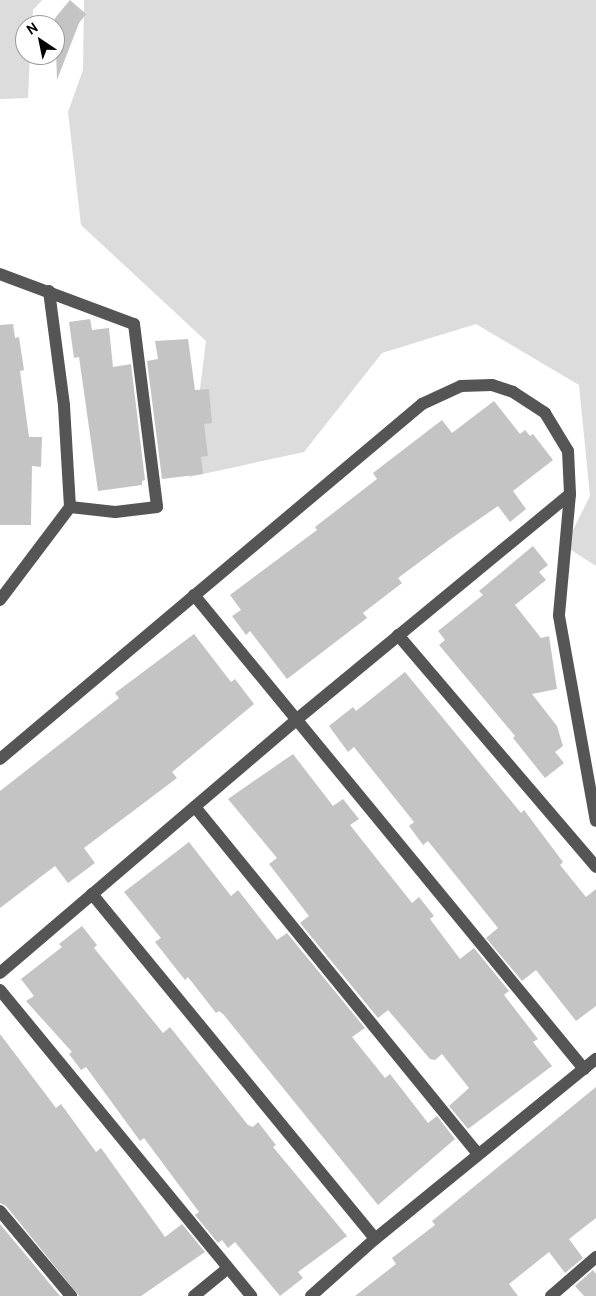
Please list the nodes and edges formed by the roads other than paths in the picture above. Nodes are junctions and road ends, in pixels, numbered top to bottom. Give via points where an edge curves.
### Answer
1 (0, 274) edge
2 (49, 290) junction
3 (570, 494) junction
4 (70, 507) junction
5 (194, 595) junction
6 (0, 600) edge
7 (398, 636) junction
8 (296, 720) junction
9 (0, 759) edge
10 (195, 807) junction
11 (596, 821) edge
12 (596, 867) edge
13 (92, 894) junction
14 (0, 973) edge
15 (0, 990) edge
16 (596, 1059) edge
17 (584, 1069) junction
18 (478, 1154) junction
19 (0, 1211) edge
20 (375, 1239) junction
21 (596, 1257) edge
22 (228, 1268) junction
23 (71, 1296) edge
24 (194, 1296) edge
25 (251, 1296) edge
26 (311, 1296) edge
27 (551, 1296) edge

1 - 2 street
2 - 4 street via 64,405
2 - 4 street via 134,324 157,507 115,512
3 - 5 street via 568,451 545,413 513,392 492,384 461,386 422,404
3 - 7 street
3 - 11 street via 559,616
4 - 6 street
5 - 8 street
5 - 9 street
7 - 8 street
7 - 12 street
8 - 10 street
8 - 17 street
10 - 13 street
10 - 18 street
13 - 14 street
13 - 20 street
15 - 22 street
16 - 17 street
17 - 18 street
18 - 20 street
19 - 23 street
20 - 26 street
21 - 27 street
22 - 24 street
22 - 25 street

